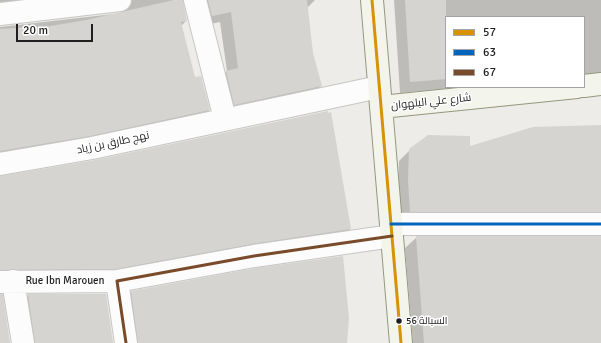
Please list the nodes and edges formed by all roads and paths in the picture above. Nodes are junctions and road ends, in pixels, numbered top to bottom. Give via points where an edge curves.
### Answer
1 (120, 0) edge
2 (195, 0) edge
3 (372, 0) edge
4 (0, 14) edge
5 (601, 84) edge
6 (585, 86) edge
7 (557, 88) edge
8 (380, 97) junction
9 (225, 119) junction
10 (0, 164) edge
11 (601, 224) edge
12 (392, 230) junction
13 (6, 281) edge
14 (117, 281) junction
15 (23, 343) edge
16 (126, 343) edge
17 (402, 343) edge

1 - 4 street
2 - 9 street
3 - 8 street
5 - 6 street
7 - 8 street, شارع علي البلهوان
8 - 9 street, نهج طارق بن زياد
8 - 12 street
9 - 10 street, نهج طارق بن زياد via 92,148
11 - 12 street, Rue Ibn Marouen
12 - 14 street, Rue Ibn Marouen
12 - 17 street
13 - 14 street, Rue Ibn Marouen
13 - 15 street
14 - 16 street

